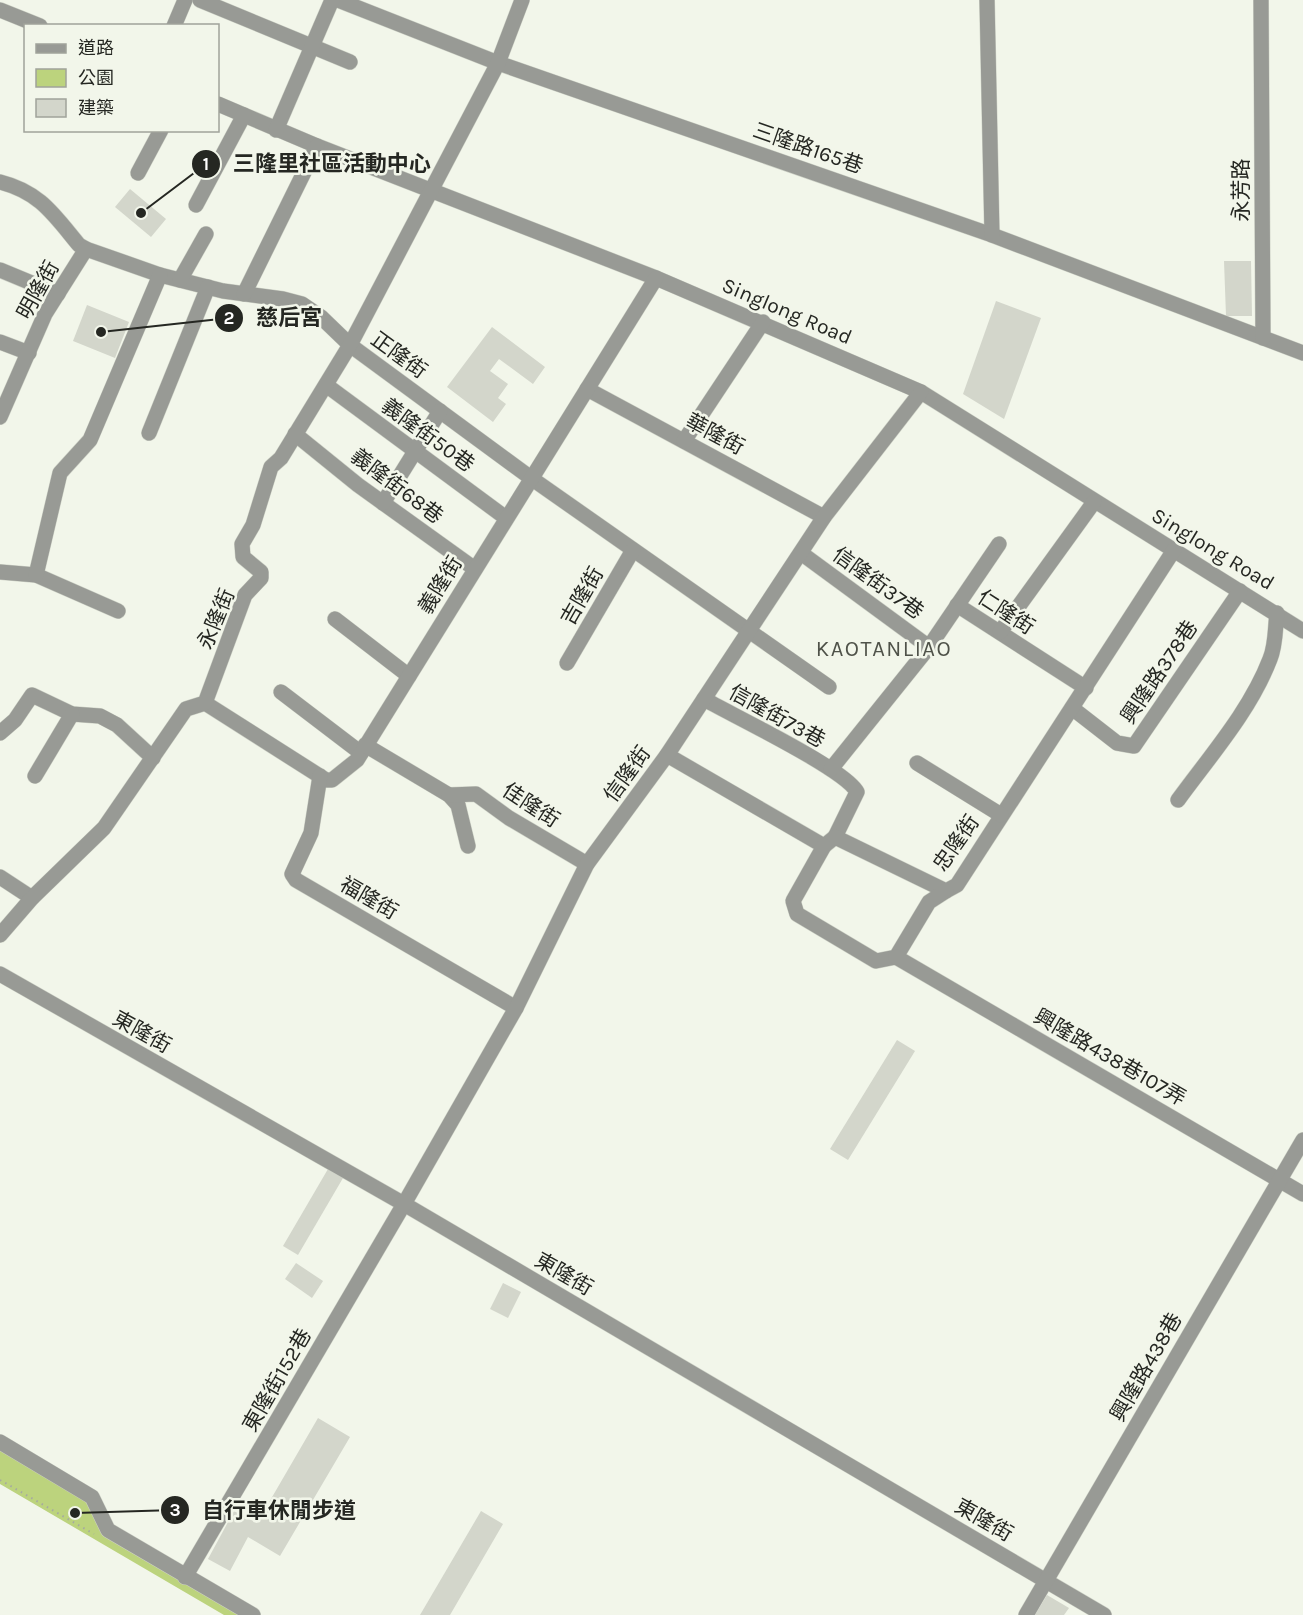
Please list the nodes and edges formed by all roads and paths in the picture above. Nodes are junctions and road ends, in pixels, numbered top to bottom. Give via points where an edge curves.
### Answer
1 (185, 0) edge
2 (201, 0) edge
3 (332, 0) edge
4 (338, 0) edge
5 (522, 0) edge
6 (987, 0) edge
7 (1261, 0) edge
8 (0, 10) edge
9 (35, 24) edge
10 (175, 24) edge
11 (314, 47) junction
12 (350, 62) dead end
13 (498, 63) junction
14 (219, 104) edge
15 (244, 115) junction
16 (276, 130) junction
17 (159, 132) edge
18 (317, 146) junction
19 (138, 172) dead end
20 (0, 182) edge
21 (430, 189) junction
22 (196, 205) dead end
23 (206, 234) dead end
24 (992, 235) junction
25 (86, 249) junction
26 (0, 270) edge
27 (160, 275) junction
28 (656, 278) junction
29 (180, 280) junction
30 (208, 287) junction
31 (58, 294) junction
32 (244, 294) junction
33 (763, 322) junction
34 (1263, 338) junction
35 (0, 342) edge
36 (350, 345) junction
37 (29, 353) junction
38 (1303, 353) edge
39 (326, 385) junction
40 (587, 389) junction
41 (921, 392) junction
42 (440, 411) junction
43 (0, 417) edge
44 (149, 433) dead end
45 (295, 434) junction
46 (684, 441) junction
47 (415, 451) junction
48 (531, 478) junction
49 (1094, 502) junction
50 (383, 503) junction
51 (824, 517) junction
52 (506, 518) junction
53 (999, 544) dead end
54 (633, 550) junction
55 (1174, 550) junction
56 (801, 553) junction
57 (475, 569) junction
58 (0, 572) edge
59 (36, 575) junction
60 (1239, 591) junction
61 (957, 605) junction
62 (118, 611) dead end
63 (1276, 613) junction
64 (335, 620) dead end
65 (748, 630) junction
66 (1303, 631) edge
67 (1000, 632) junction
68 (929, 647) junction
69 (567, 663) dead end
70 (409, 676) junction
71 (829, 687) dead end
72 (1086, 688) junction
73 (281, 692) dead end
74 (704, 699) junction
75 (205, 702) junction
76 (1072, 708) junction
77 (72, 714) junction
78 (0, 733) edge
79 (363, 749) junction
80 (667, 755) junction
81 (153, 758) junction
82 (917, 763) dead end
83 (831, 769) junction
84 (35, 776) dead end
85 (320, 776) junction
86 (449, 795) junction
87 (1178, 800) dead end
88 (1001, 815) junction
89 (830, 841) junction
90 (468, 846) dead end
91 (587, 864) junction
92 (0, 877) edge
93 (946, 891) junction
94 (32, 898) junction
95 (0, 935) edge
96 (896, 957) junction
97 (0, 975) edge
98 (516, 1008) junction
99 (1303, 1140) edge
100 (1280, 1180) junction
101 (1303, 1194) edge
102 (404, 1204) junction
103 (0, 1442) edge
104 (185, 1576) junction
105 (1046, 1580) junction
106 (253, 1615) edge
107 (1026, 1615) edge
108 (1104, 1615) edge

1 - 10 street
2 - 11 street
3 - 11 street
4 - 13 street, 三隆路165巷
5 - 13 street, 永隆街
6 - 24 street
7 - 34 street, 永芳路
8 - 9 street
11 - 12 street
11 - 16 street
13 - 21 street, 永隆街
13 - 24 street, 三隆路165巷
14 - 15 street, Singlong Road
15 - 16 street, Singlong Road
15 - 22 street
16 - 18 street, Singlong Road
17 - 19 street
18 - 21 street, Singlong Road
18 - 32 street
20 - 25 street, 正隆街 via 31,193 44,203
21 - 28 street, Singlong Road
21 - 36 street, 永隆街
23 - 29 street
24 - 34 street, 三隆路165巷
25 - 27 street, 正隆街
25 - 31 street, 明隆街
26 - 31 street
27 - 29 street, 正隆街
27 - 59 street via 90,440 60,473
28 - 33 street, Singlong Road
28 - 40 street, 義隆街
29 - 30 street, 正隆街
30 - 32 street, 正隆街
30 - 44 street
31 - 37 street, 明隆街
32 - 36 street, 正隆街 via 302,304
33 - 41 street, Singlong Road
33 - 46 street
34 - 38 street
35 - 37 street
36 - 39 street, 永隆街
36 - 42 street, 正隆街
37 - 43 street, 明隆街
39 - 45 street, 永隆街
39 - 47 street, 義隆街50巷
40 - 46 street, 華隆街
40 - 48 street, 義隆街
41 - 49 street, Singlong Road
41 - 51 street, 信隆街
42 - 47 street
42 - 48 street, 正隆街
45 - 50 street, 義隆街68巷
45 - 75 street, 永隆街 via 271,467 253,525 242,544 243,557 261,572 261,578 245,595
46 - 51 street, 華隆街
47 - 50 street
47 - 52 street, 義隆街50巷
48 - 52 street, 義隆街
48 - 54 street, 正隆街
49 - 55 street, Singlong Road
49 - 67 street
50 - 57 street, 義隆街68巷
51 - 56 street, 信隆街
52 - 57 street, 義隆街
53 - 61 street
54 - 65 street, 正隆街
54 - 69 street, 吉隆街
55 - 60 street, Singlong Road
55 - 72 street, 忠隆街
56 - 65 street, 信隆街
56 - 68 street, 信隆街37巷
57 - 70 street, 義隆街
58 - 59 street
59 - 62 street
60 - 63 street, Singlong Road
60 - 76 street, 興隆路378巷 via 1134,746 1117,743
61 - 67 street, 仁隆街
61 - 68 street, 仁隆街
63 - 66 street, Singlong Road
63 - 87 street via 1271,658 1263,674 1232,726
64 - 70 street
65 - 71 street, 正隆街
65 - 74 street, 信隆街
67 - 72 street, 仁隆街
68 - 83 street, 仁隆街
70 - 79 street, 義隆街
72 - 76 street, 忠隆街
73 - 79 street, 佳隆街
74 - 80 street, 信隆街
74 - 83 street, 信隆街73巷
75 - 81 street via 186,709
75 - 85 street
76 - 88 street, 忠隆街
77 - 78 street via 32,695 15,720
77 - 81 street via 100,716 117,725
77 - 84 street
79 - 85 street, 義隆街 via 357,760 332,780
79 - 86 street, 佳隆街
80 - 89 street, 忠隆街
80 - 91 street, 信隆街
81 - 94 street via 104,828
82 - 88 street
83 - 89 street, 信隆街73巷 via 857,792
85 - 98 street, 福隆街 via 315,818 292,874 296,880
86 - 90 street via 458,805
86 - 91 street, 佳隆街 via 476,794 508,818
88 - 93 street, 忠隆街 via 957,885
89 - 93 street, 忠隆街
89 - 96 street via 793,901 797,914 876,961
91 - 98 street, 信隆街
92 - 94 street
93 - 96 street via 929,902
94 - 95 street
96 - 100 street, 興隆路438巷107弄
97 - 102 street, 東隆街
98 - 102 street, 信隆街
99 - 100 street, 興隆路438巷
100 - 101 street, 興隆路438巷107弄
100 - 105 street, 興隆路438巷
102 - 104 street, 東隆街152巷
102 - 105 street, 東隆街
103 - 104 street via 92,1497 108,1530
104 - 106 street
105 - 107 street, 興隆路438巷
105 - 108 street, 東隆街

